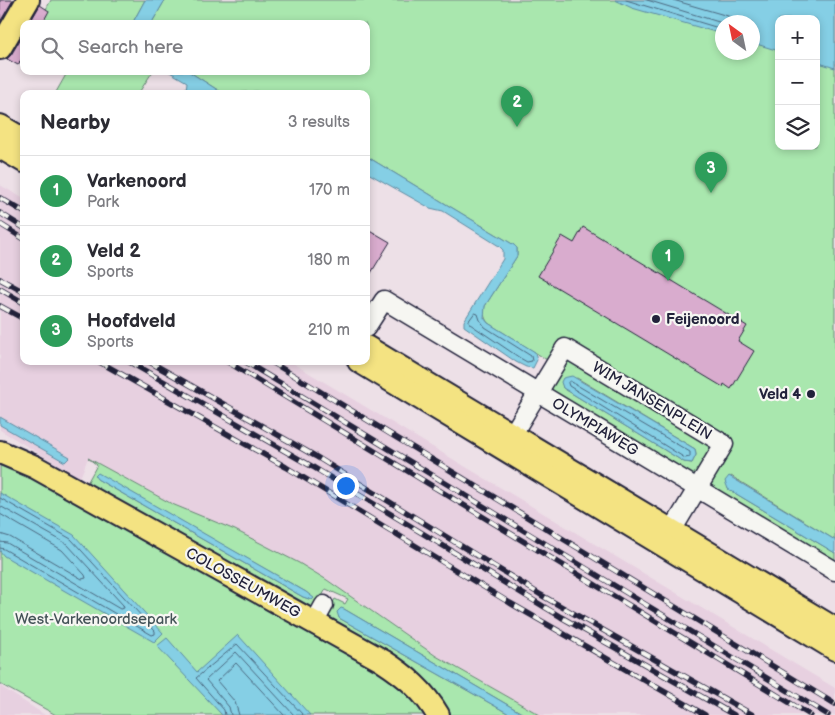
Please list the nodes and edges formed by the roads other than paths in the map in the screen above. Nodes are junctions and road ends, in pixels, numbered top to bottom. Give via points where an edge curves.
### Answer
1 (23, 2) edge
2 (0, 48) edge
3 (0, 126) edge
4 (20, 138) edge
5 (0, 147) edge
6 (20, 159) edge
7 (370, 322) edge
8 (370, 349) edge
9 (367, 365) edge
10 (538, 393) junction
11 (512, 435) junction
12 (0, 443) edge
13 (0, 452) edge
14 (35, 467) junction
15 (697, 489) junction
16 (672, 531) junction
17 (835, 571) edge
18 (835, 629) edge
19 (835, 649) edge
20 (438, 715) edge

1 - 2 main road
3 - 4 main road
5 - 6 main road
7 - 10 lane, OLYMPIAWEG via 384,300
8 - 11 main road
9 - 11 main road
10 - 11 lane, WIM JANSENPLEIN
10 - 15 lane, OLYMPIAWEG
10 - 15 lane, WIM JANSENPLEIN via 565,348 590,363 724,444
11 - 16 main road
12 - 14 main road, COLOSSEUMWEG
13 - 14 main road, COLOSSEUMWEG
14 - 20 main road, COLOSSEUMWEG via 319,614 406,676
15 - 16 lane, WIM JANSENPLEIN
15 - 17 lane, OLYMPIAWEG
16 - 18 main road
16 - 19 main road

